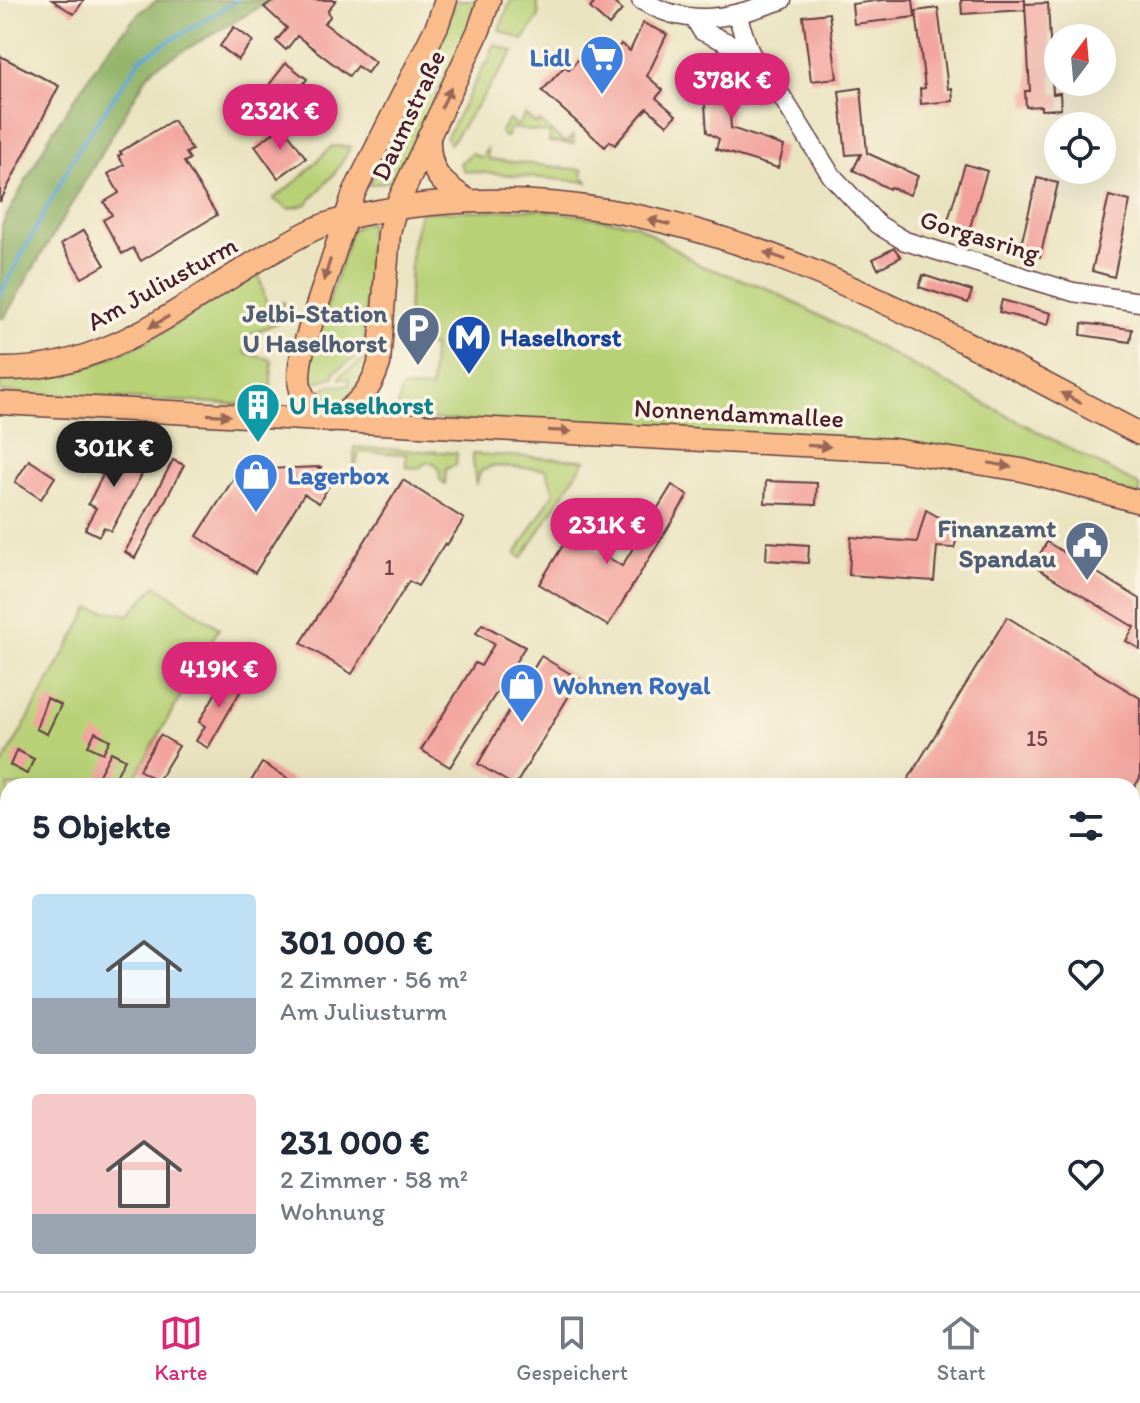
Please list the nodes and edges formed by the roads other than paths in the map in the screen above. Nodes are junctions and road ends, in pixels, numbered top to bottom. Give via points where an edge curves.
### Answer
1 (446, 0) edge
2 (489, 0) edge
3 (641, 0) edge
4 (782, 0) edge
5 (737, 15) junction
6 (695, 19) junction
7 (750, 53) junction
8 (429, 134) junction
9 (469, 201) junction
10 (395, 209) junction
11 (345, 220) junction
12 (1140, 302) edge
13 (0, 369) edge
14 (0, 403) edge
15 (330, 421) junction
16 (1140, 434) edge
17 (1140, 502) edge

1 - 11 main road, Daumstraße
8 -> 2 main road, Daumstraße
3 - 6 street via 663,12
4 - 5 street
5 - 6 street
5 - 7 street, Gorgasring
6 - 7 street, Gorgasring via 702,31
7 - 12 street, Gorgasring via 831,175 877,224 905,241 1073,292
8 - 9 main road via 429,160 436,174
8 - 10 main road, Daumstraße
9 - 10 main road
16 -> 9 main road via 896,307 774,255 605,211
10 - 11 main road, Am Juliusturm
10 - 15 main road, Daumstraße via 379,364 359,402
11 -> 13 main road, Am Juliusturm via 296,239 106,350 50,366
11 -> 15 main road, Daumstraße via 298,370 306,402
14 -> 15 main road
15 -> 17 main road, Nonnendammallee via 894,450 1022,470

